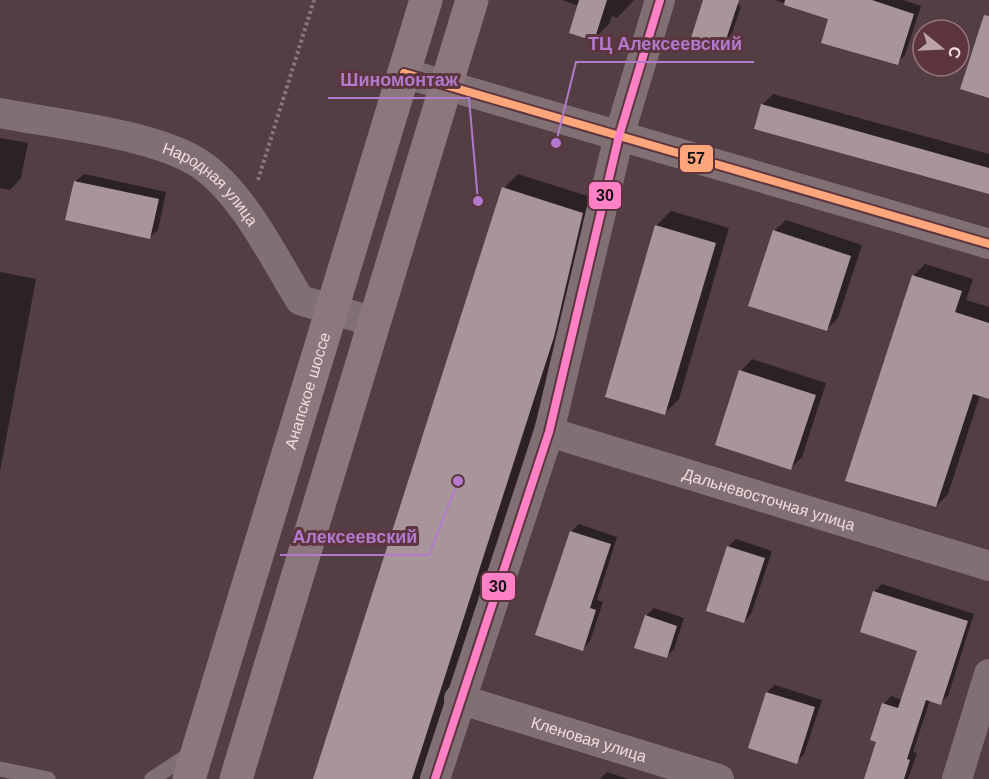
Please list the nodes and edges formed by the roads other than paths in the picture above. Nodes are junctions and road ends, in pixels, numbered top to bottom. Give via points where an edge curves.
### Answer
1 (426, 0) edge
2 (472, 0) edge
3 (660, 0) edge
4 (404, 73) junction
5 (446, 86) junction
6 (0, 113) edge
7 (619, 136) junction
8 (989, 244) edge
9 (331, 310) junction
10 (374, 322) junction
11 (549, 432) junction
12 (989, 567) edge
13 (989, 674) edge
14 (459, 699) junction
15 (194, 764) edge
16 (0, 769) edge
17 (48, 779) edge
18 (152, 779) edge
19 (236, 779) edge
20 (435, 779) edge
21 (719, 779) edge
22 (957, 779) edge

1 - 4 main road, Анапское шоссе
2 - 5 main road
3 - 7 street
4 - 5 street
4 - 9 main road, Анапское шоссе
5 - 7 street
5 - 10 main road
6 - 9 street, Народная улица via 147,142 200,164 248,215 300,300
7 - 8 street
7 - 11 street
9 - 10 street, Народная улица
9 - 15 main road, Анапское шоссе
10 - 19 main road
11 - 12 street, Дальневосточная улица
11 - 14 street
13 - 22 street
14 - 20 street
14 - 21 street, Кленовая улица
15 - 18 lane
16 - 17 lane

